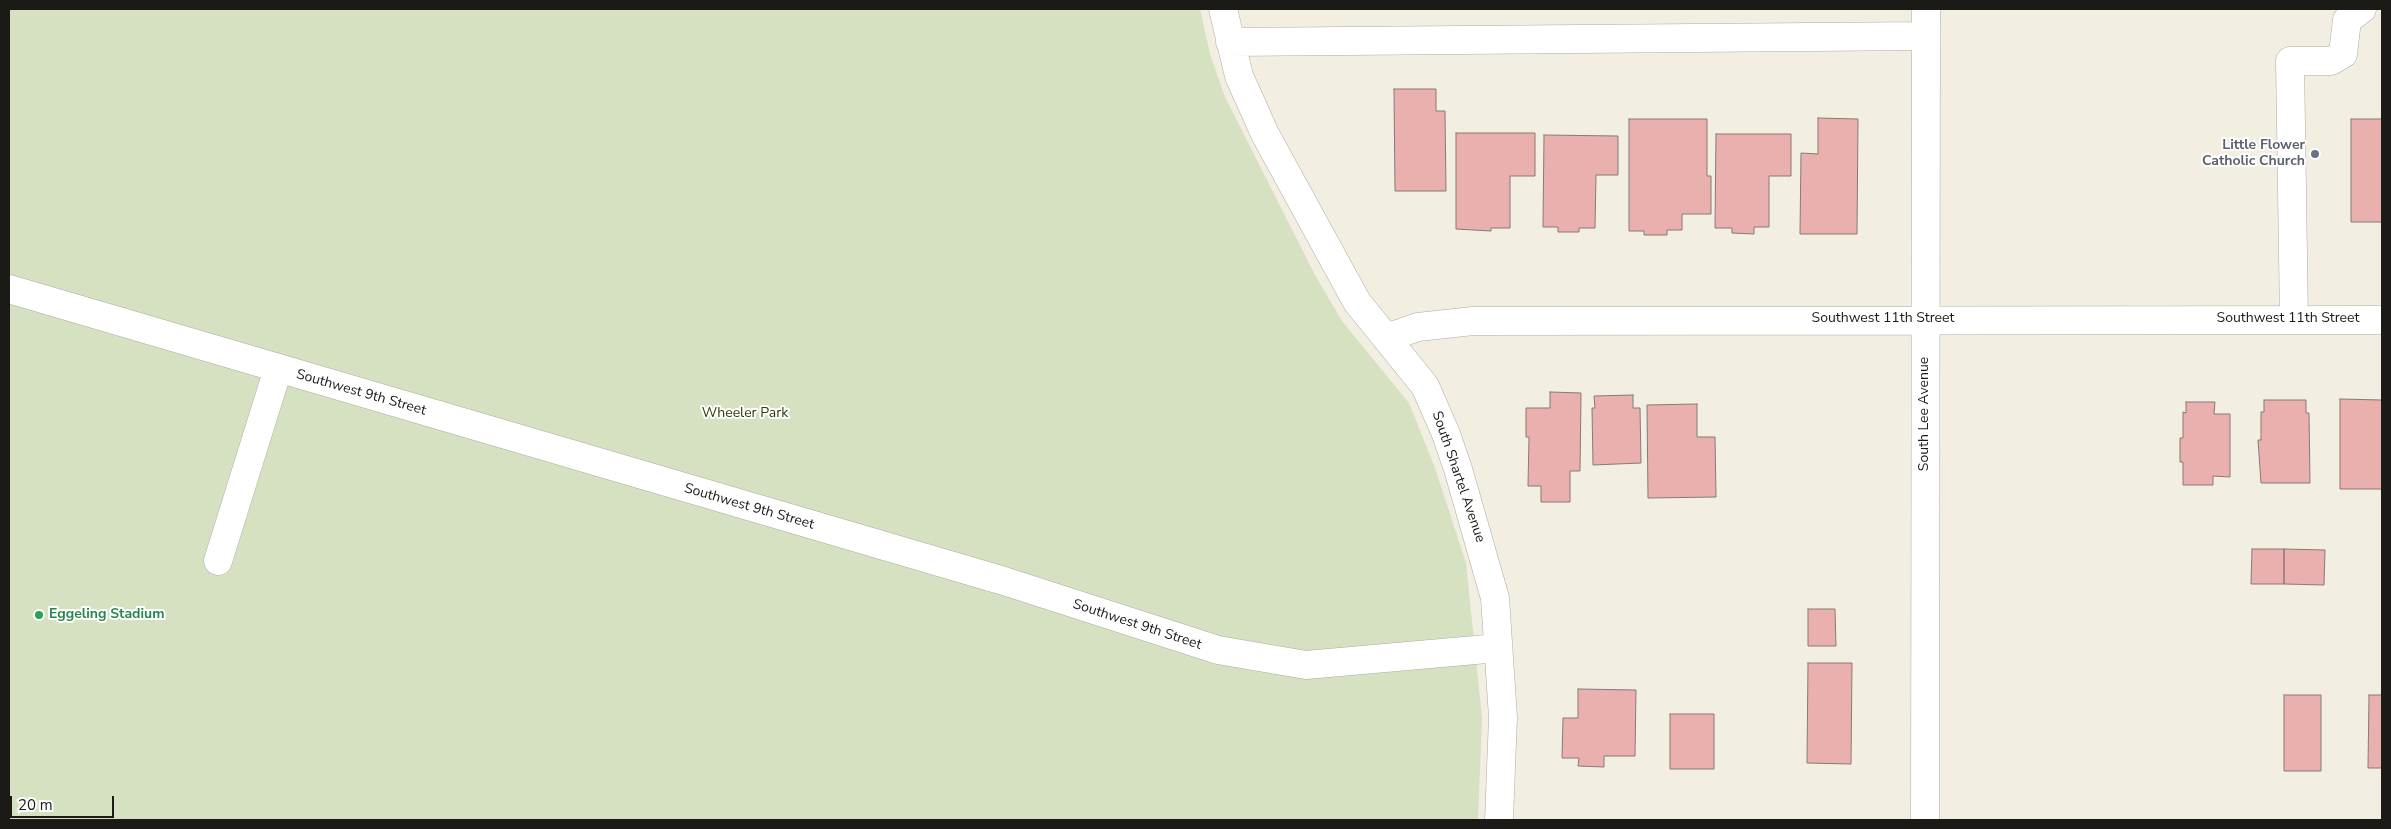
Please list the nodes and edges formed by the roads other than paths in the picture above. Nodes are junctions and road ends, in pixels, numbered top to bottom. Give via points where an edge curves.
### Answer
1 (1223, 9) edge
2 (1926, 9) edge
3 (2362, 9) edge
4 (1926, 36) junction
5 (1230, 42) junction
6 (9, 289) edge
7 (1925, 319) junction
8 (2294, 320) junction
9 (2382, 320) edge
10 (1386, 338) junction
11 (278, 369) junction
12 (218, 561) dead end
13 (1498, 648) junction
14 (1499, 820) edge
15 (1924, 820) edge

1 - 5 street, South Shartel Avenue
2 - 4 street, South Lee Avenue
3 - 8 street via 2347,20 2343,54 2330,60 2290,61
4 - 5 street
4 - 7 street, South Lee Avenue
5 - 10 street, South Shartel Avenue via 1249,101 1283,168 1357,302
6 - 11 street, Southwest 9th Street
7 - 8 street, Southwest 11th Street
7 - 10 street, Southwest 11th Street via 1472,321 1418,327
7 - 15 street, South Lee Avenue
8 - 9 street, Southwest 11th Street
10 - 13 street, South Shartel Avenue via 1425,386 1446,434 1495,598
11 - 12 street
11 - 13 street, Southwest 9th Street via 1004,581 1218,650 1306,664
13 - 14 street, South Shartel Avenue via 1503,717

